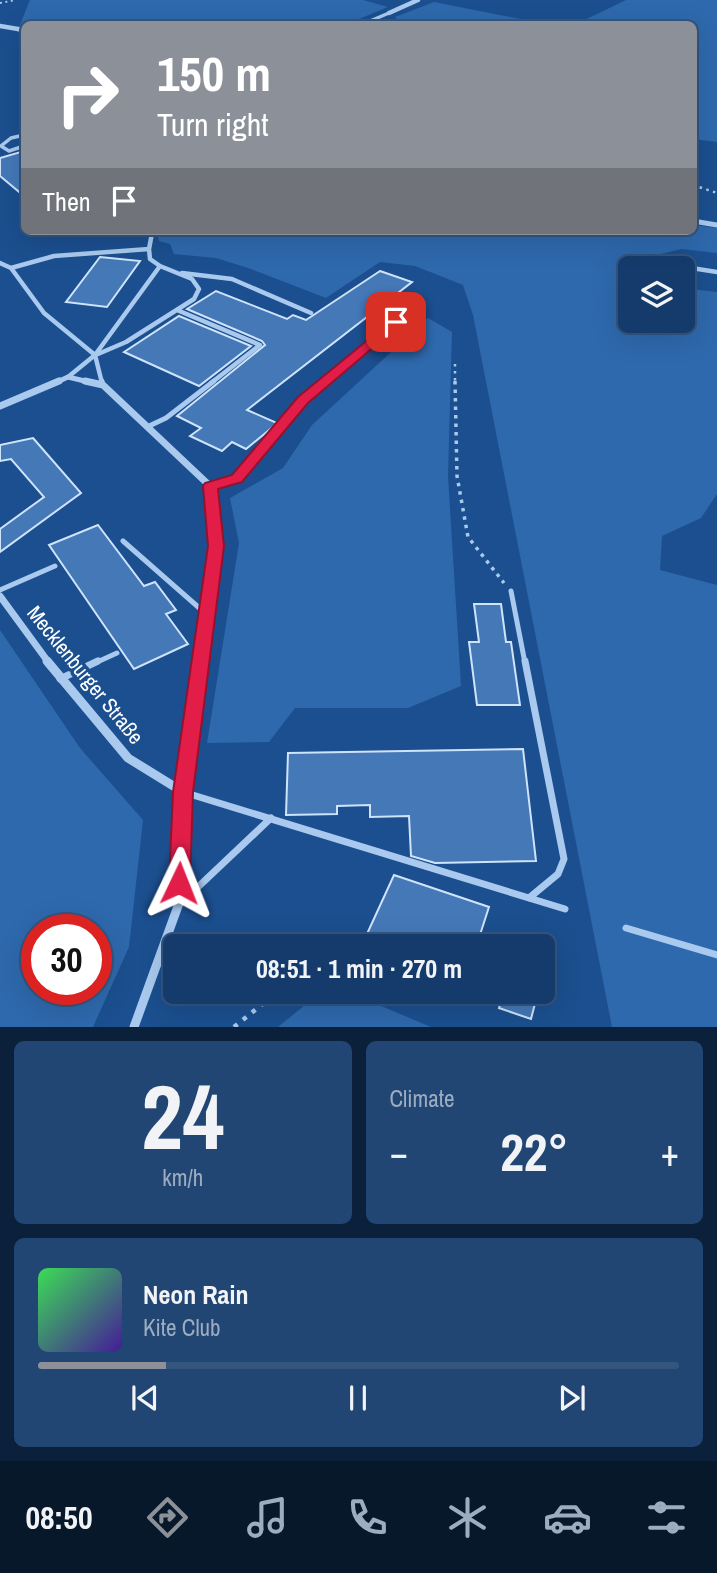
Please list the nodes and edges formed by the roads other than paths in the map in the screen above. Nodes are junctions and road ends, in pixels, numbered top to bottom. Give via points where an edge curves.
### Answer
1 (418, 0) edge
2 (390, 13) joint
3 (370, 21) edge
4 (0, 26) edge
5 (21, 30) edge
6 (21, 136) edge
7 (21, 147) edge
8 (697, 222) edge
9 (717, 225) edge
10 (152, 235) edge
11 (149, 249) junction
12 (0, 263) edge
13 (160, 266) junction
14 (10, 268) junction
15 (695, 269) edge
16 (717, 272) edge
17 (179, 273) junction
18 (415, 307) dead end
19 (177, 310) junction
20 (311, 313) dead end
21 (95, 355) junction
22 (68, 377) junction
23 (103, 385) junction
24 (0, 406) edge
25 (147, 427) junction
26 (210, 486) junction
27 (123, 541) dead end
28 (55, 566) dead end
29 (0, 590) edge
30 (511, 591) road end
31 (0, 596) edge
32 (205, 613) junction
33 (117, 653) dead end
34 (60, 679) junction
35 (183, 792) junction
36 (271, 818) junction
37 (529, 898) junction
38 (178, 906) junction
39 (565, 909) dead end
40 (626, 928) dead end
41 (717, 955) edge
42 (134, 1027) edge

1 - 2 street
2 - 3 lane
4 - 5 street
6 - 7 lane via 1,146 9,151
8 - 9 street
10 - 11 lane
11 - 13 lane via 150,259
11 - 14 lane via 54,256
12 - 14 lane
13 - 17 lane
13 - 21 lane
14 - 21 lane via 44,313
15 - 16 lane
17 - 19 lane via 199,289 194,299
17 - 20 lane via 200,271
18 - 26 lane via 303,400 237,479
19 - 21 lane via 126,342
19 - 25 lane via 260,345 166,418
21 - 22 lane
21 - 23 lane
22 - 23 street
22 - 24 street
23 - 25 street
25 - 26 street
26 - 32 street via 216,546
27 - 32 lane
28 - 29 lane
30 - 37 lane via 564,859 558,874
31 - 34 street, Mecklenburger Straße
32 - 35 street
33 - 34 lane
34 - 35 street, Mecklenburger Straße via 128,758
35 - 36 lane
35 - 38 street
36 - 37 lane
36 - 38 lane
37 - 39 lane
38 - 42 street
40 - 41 lane

